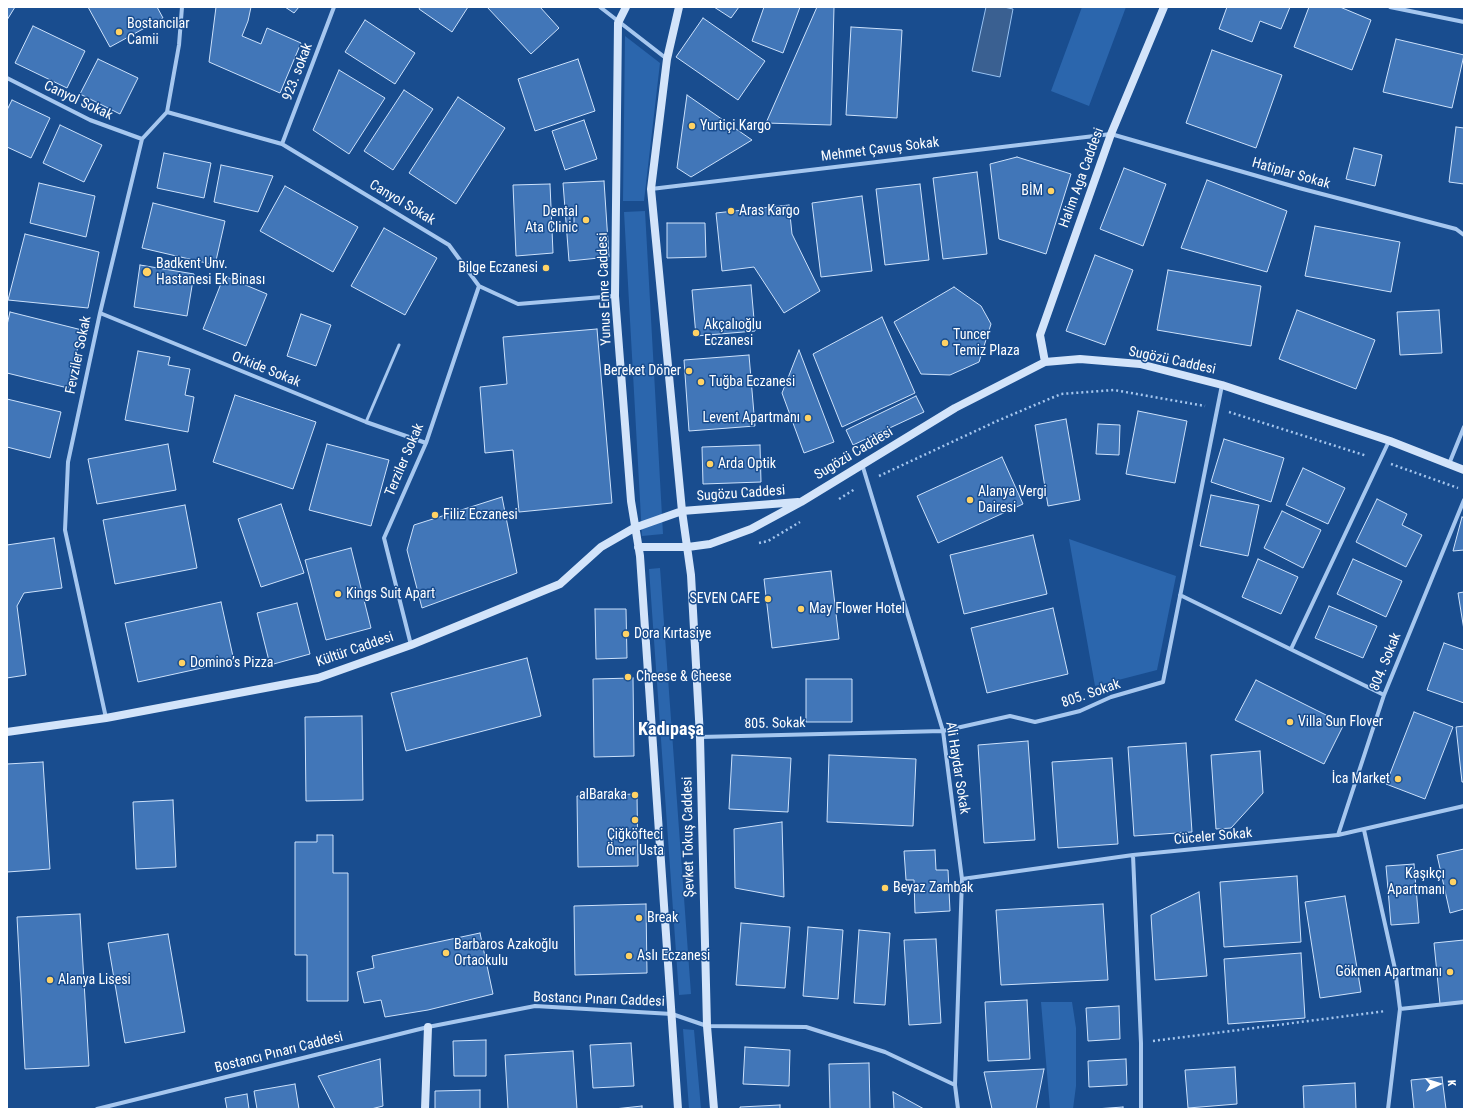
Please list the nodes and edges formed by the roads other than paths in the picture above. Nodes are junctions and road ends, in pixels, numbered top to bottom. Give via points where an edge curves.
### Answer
1 (182, 7) edge
2 (334, 7) edge
3 (600, 7) edge
4 (626, 7) edge
5 (679, 7) edge
6 (1164, 7) edge
7 (1390, 7) edge
8 (618, 22) junction
9 (1464, 22) edge
10 (667, 59) junction
11 (7, 78) edge
12 (167, 112) junction
13 (1112, 134) junction
14 (142, 139) junction
15 (282, 144) junction
16 (651, 189) junction
17 (1464, 235) edge
18 (479, 286) junction
19 (615, 296) junction
20 (100, 313) junction
21 (399, 345) dead end
22 (1045, 362) junction
23 (1222, 385) junction
24 (366, 422) junction
25 (1464, 427) edge
26 (1390, 441) junction
27 (426, 443) junction
28 (862, 464) junction
29 (1449, 464) junction
30 (1464, 470) edge
31 (1464, 500) edge
32 (801, 502) junction
33 (682, 511) junction
34 (634, 528) junction
35 (688, 547) junction
36 (638, 548) junction
37 (641, 570) joint
38 (1180, 595) junction
39 (411, 645) junction
40 (1290, 649) junction
41 (1384, 695) junction
42 (106, 718) junction
43 (943, 731) junction
44 (7, 732) edge
45 (700, 737) junction
46 (1464, 806) edge
47 (1364, 830) junction
48 (1338, 835) junction
49 (1133, 856) junction
50 (962, 879) junction
51 (1464, 1002) edge
52 (1400, 1009) junction
53 (672, 1014) junction
54 (706, 1026) junction
55 (428, 1027) junction
56 (955, 1085) junction
57 (99, 1109) edge
58 (425, 1109) edge
59 (678, 1109) edge
60 (714, 1109) edge
61 (958, 1109) edge
62 (1141, 1109) edge
63 (1388, 1109) edge

1 - 12 street via 179,45
2 - 15 street, 923. sokak
3 - 8 street
4 - 8 main road, Yunus Emre Caddesi
5 - 10 main road
6 - 13 main road, Halim Aga Caddesi
7 - 9 street
8 - 10 street
8 - 19 main road, Yunus Emre Caddesi
10 - 16 main road
11 - 14 street, Canyol Sokak via 90,120
12 - 14 street, Fevziler Sokak
12 - 15 street, Canyol Sokak
13 - 16 street, Mehmet Çavuş Sokak
13 - 17 street, Hatiplar Sokak via 1456,230
13 - 22 main road, Halim Aga Caddesi via 1040,335
14 - 20 street, Fevziler Sokak
15 - 18 street, Canyol Sokak via 449,245
16 - 33 main road
18 - 19 street, Canyol Sokak via 518,304
18 - 27 street, Terziler Sokak
19 - 34 main road, Yunus Emre Caddesi
20 - 24 street, Orkide Sokak
20 - 42 street, Fevziler Sokak via 68,462 65,530
21 - 24 lane
22 - 23 main road, Sugözü Caddesi via 1080,360 1140,364
22 - 28 main road, Sugözü Caddesi via 955,408
23 - 26 main road, Sugözü Caddesi
23 - 38 street, 805. Sokak
24 - 27 street, Orkide Sokak
25 - 29 street
26 - 29 main road, Sugözü Caddesi
26 - 40 street
27 - 39 street, Terziler Sokak via 384,538
28 - 32 main road, Sugözü Caddesi
28 - 43 street, Ali Haydar Sokak
29 - 30 main road, Sugözü Caddesi
31 - 41 street, 804. Sokak
32 - 33 main road, Sugözu Caddesi
32 - 35 main road, Sugözü Caddesi via 751,529 710,544
33 - 34 main road, Kültür Caddesi
33 - 35 main road
34 - 36 main road, Yunus Emre Caddesi
34 - 39 main road, Kültür Caddesi via 601,547 560,584
35 - 36 main road, Sugözü Caddesi
35 - 45 main road, Şevket Tokuş Caddesi
36 - 37 main road, Yunus Emre Caddesi
37 - 53 main road, Şevket Tokuş Caddesi
38 - 40 street
38 - 43 street, 805. Sokak via 1163,682 1111,697 1080,712 1035,722 1010,716
39 - 42 main road, Kültür Caddesi via 318,678
40 - 41 street
41 - 48 street, 804. Sokak
42 - 44 main road, Kültür Caddesi
43 - 45 street, 805. Sokak
43 - 50 street, Ali Haydar Sokak
45 - 54 main road, Şevket Tokuş Caddesi
46 - 47 street, Cüceler Sokak
47 - 48 street, Cüceler Sokak
47 - 52 street via 1395,969
48 - 49 street, Cüceler Sokak
49 - 50 street, Cüceler Sokak
49 - 62 street via 1141,1043
50 - 56 street, Ali Haydar Sokak
51 - 52 street
52 - 63 street
53 - 54 street, Bostancı Pınarı Caddesi
53 - 55 street, Bostancı Pınarı Caddesi via 535,1006
53 - 59 main road, Şevket Tokuş Caddesi
54 - 56 street, Bostancı Pınarı Caddesi via 806,1027 885,1052
54 - 60 main road, Şevket Tokuş Caddesi
55 - 57 street, Bostancı Pınarı Caddesi
55 - 58 main road
56 - 61 street

